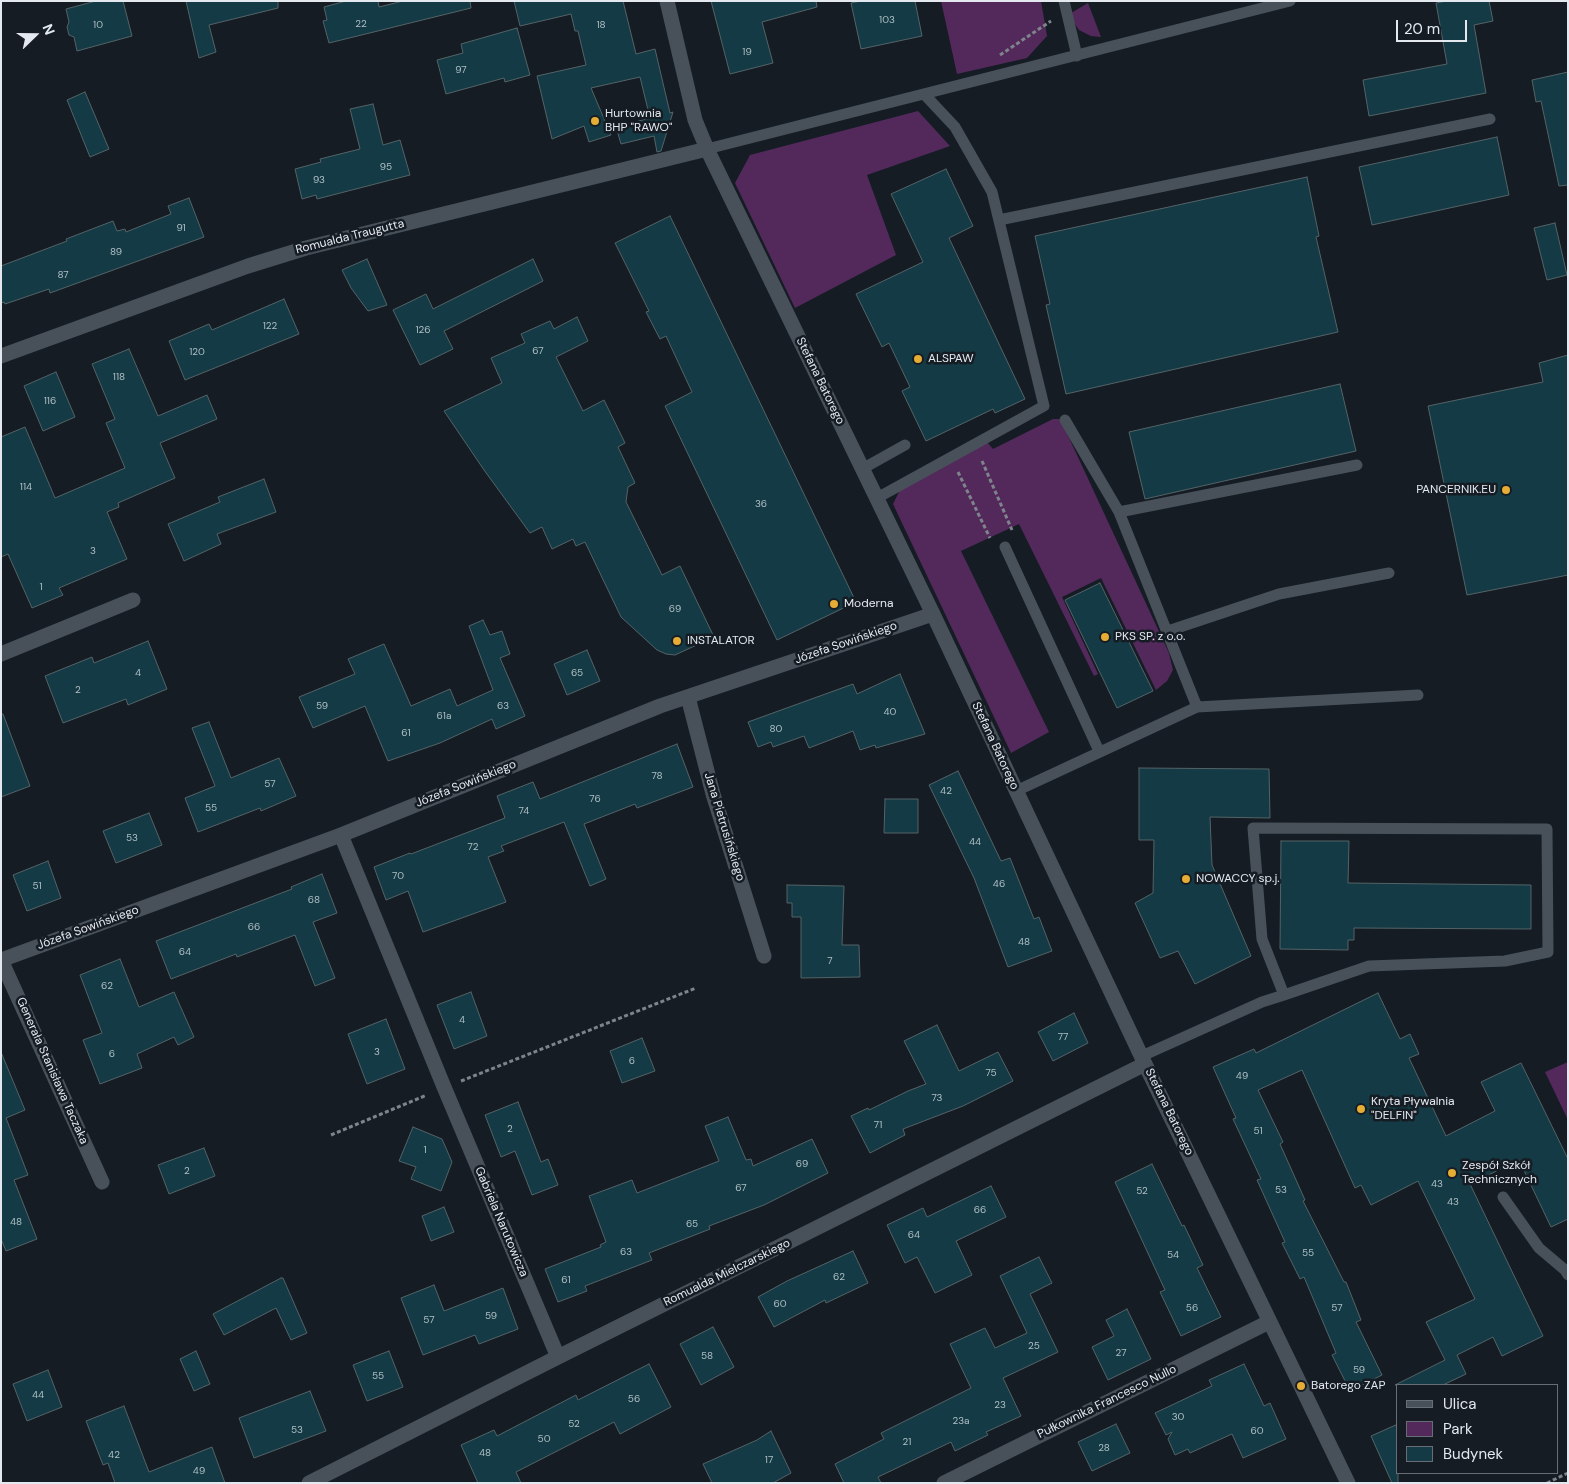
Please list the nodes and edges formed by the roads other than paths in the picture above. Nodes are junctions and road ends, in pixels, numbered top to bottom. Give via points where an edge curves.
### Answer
1 (667, 1) edge
2 (1290, 1) edge
3 (1065, 6) edge
4 (1077, 56) junction
5 (924, 94) junction
6 (1490, 119) dead end
7 (707, 149) junction
8 (998, 220) junction
9 (1, 356) edge
10 (1065, 420) dead end
11 (905, 445) dead end
12 (1357, 465) dead end
13 (862, 469) junction
14 (877, 498) junction
15 (1119, 512) junction
16 (1005, 547) dead end
17 (1389, 573) dead end
18 (133, 600) dead end
19 (933, 614) junction
20 (1168, 631) junction
21 (1, 654) edge
22 (1418, 695) dead end
23 (688, 697) junction
24 (1197, 707) junction
25 (1099, 751) junction
26 (1016, 791) junction
27 (341, 835) junction
28 (764, 956) dead end
29 (1, 960) edge
30 (1284, 995) junction
31 (1144, 1060) junction
32 (102, 1182) dead end
33 (1503, 1197) dead end
34 (1568, 1275) edge
35 (1270, 1322) junction
36 (558, 1357) junction
37 (309, 1483) edge
38 (944, 1483) edge
39 (1348, 1483) edge

1 - 7 street, Stefana Batorego via 695,120
2 - 4 lane
3 - 4 lane
4 - 5 lane
5 - 7 lane
5 - 8 lane via 955,127 992,192
6 - 8 lane
7 - 9 street, Romualda Traugutta via 306,248
7 - 13 street, Stefana Batorego
8 - 14 lane via 1044,406
10 - 15 lane
11 - 13 lane
12 - 15 lane
13 - 14 street, Stefana Batorego
14 - 19 street, Stefana Batorego
15 - 20 lane
16 - 25 lane
17 - 20 lane via 1279,594
18 - 21 street
19 - 23 street, Józefa Sowińskiego
19 - 26 street, Stefana Batorego
20 - 24 lane
22 - 24 lane
23 - 27 street, Józefa Sowińskiego
23 - 28 street, Jana Pietrusińskiego via 713,794
24 - 25 lane
25 - 26 lane
26 - 31 street, Stefana Batorego
27 - 29 street, Józefa Sowińskiego
27 - 36 street, Gabriela Narutowicza
29 - 32 street, Generała Stanisława Taczaka
30 - 30 lane via 1369,966 1505,961 1548,952 1547,829 1253,828 1262,939
30 - 31 lane via 1262,1002
31 - 35 street, Stefana Batorego
31 - 36 street, Romualda Mielczarskiego
33 - 34 lane via 1539,1248
35 - 38 street, Pułkownika Francesco Nullo
35 - 39 street, Stefana Batorego
36 - 37 street, Romualda Mielczarskiego

